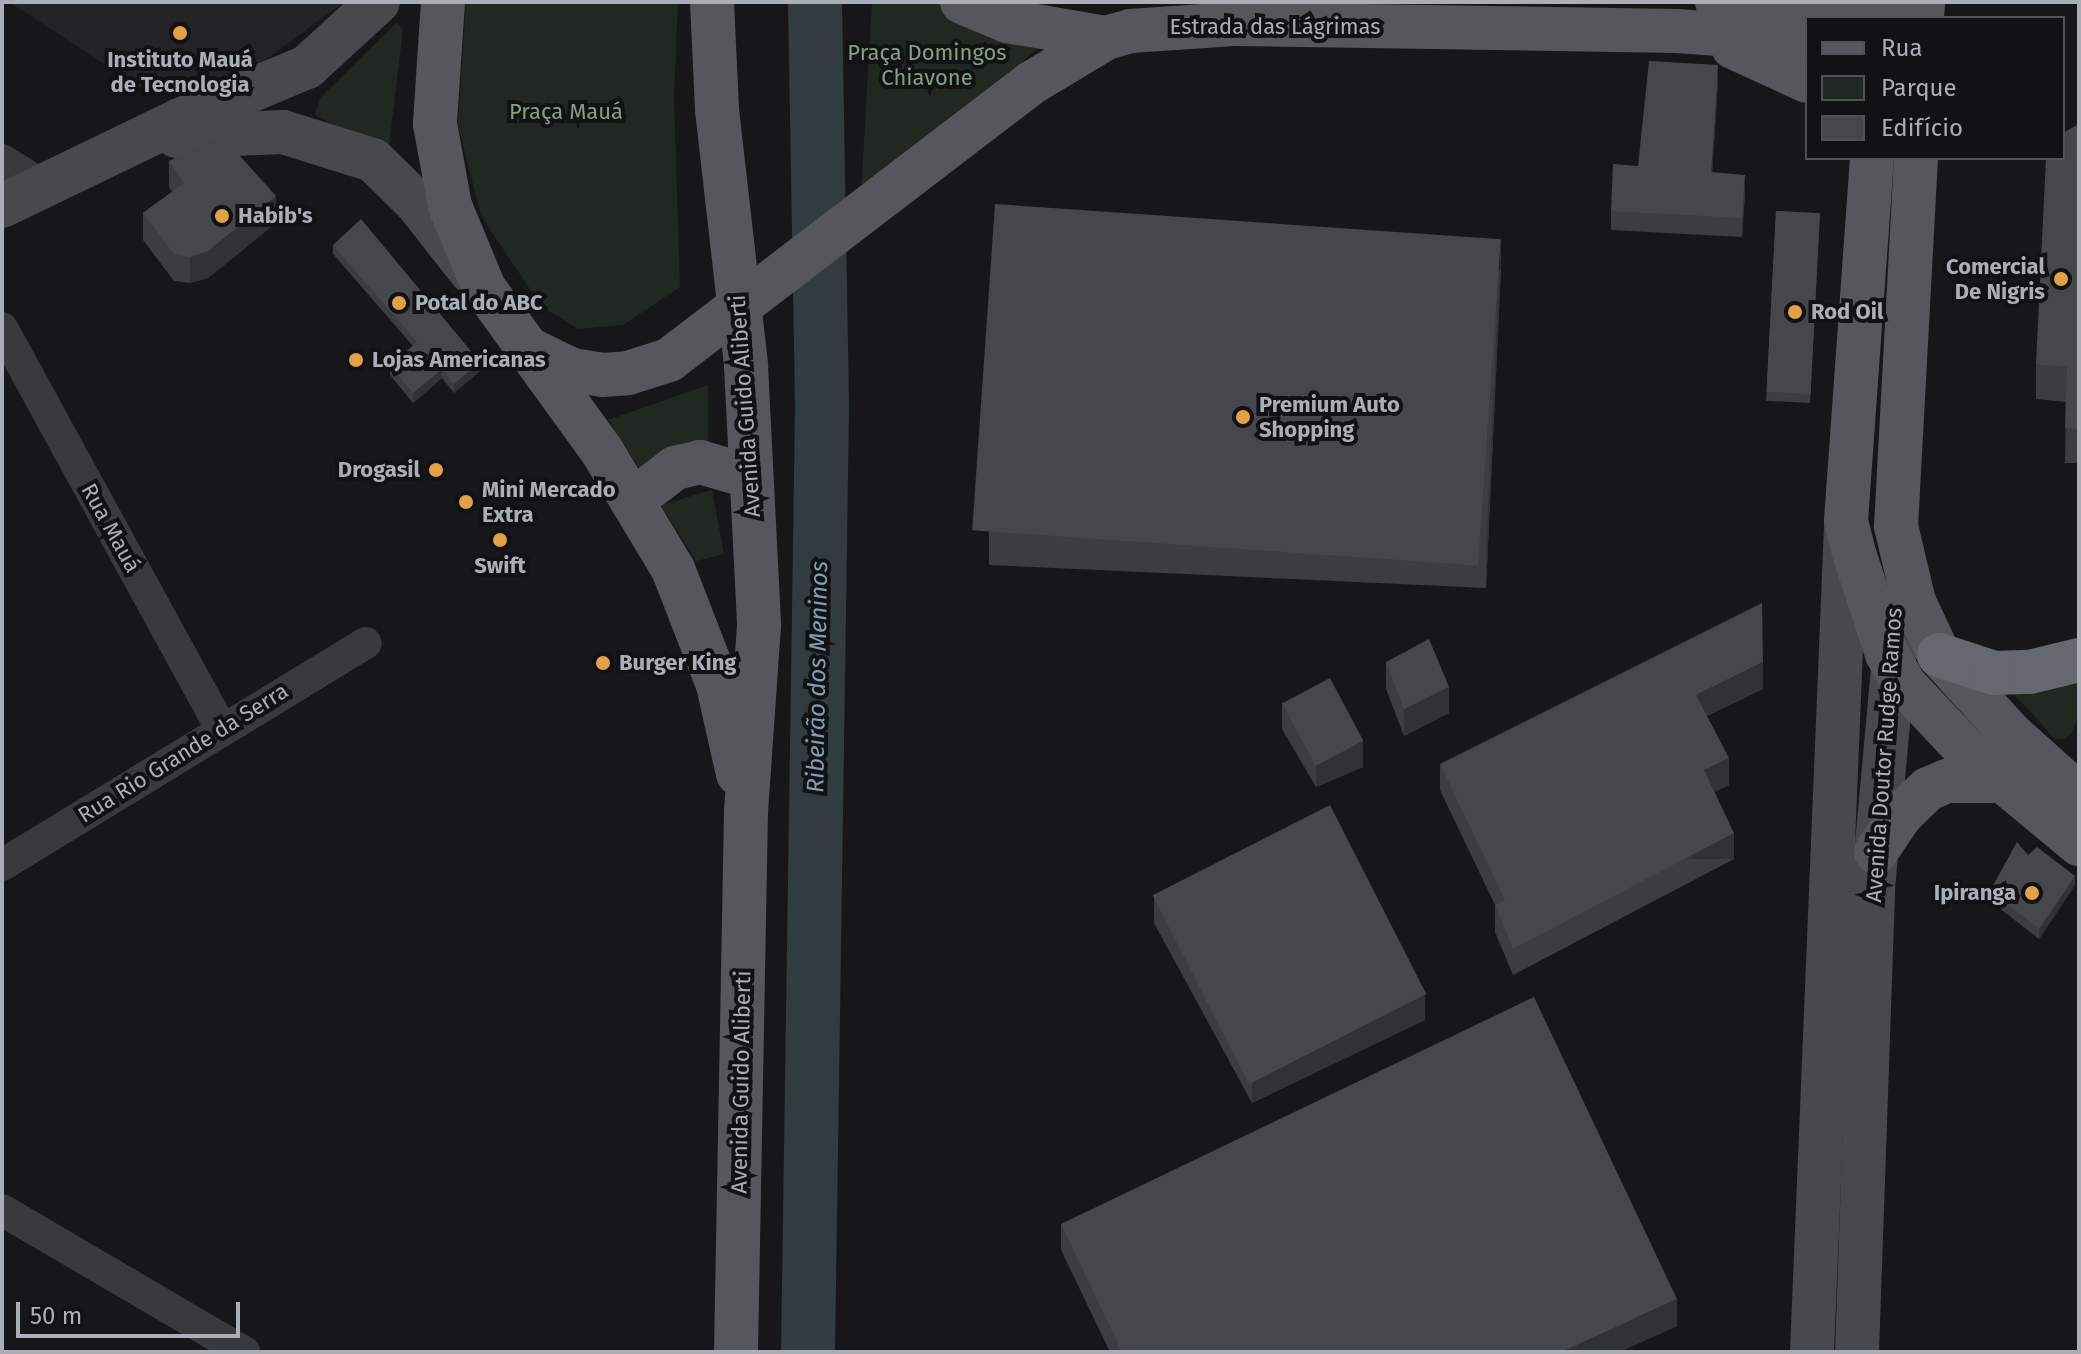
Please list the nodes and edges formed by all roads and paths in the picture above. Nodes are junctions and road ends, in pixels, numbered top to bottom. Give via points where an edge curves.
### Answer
1 (378, 2) edge
2 (443, 2) edge
3 (712, 2) edge
4 (962, 2) edge
5 (1732, 3) edge
6 (1878, 6) edge
7 (1677, 31) junction
8 (1106, 38) junction
9 (1805, 40) edge
10 (1805, 80) edge
11 (145, 139) junction
12 (2, 160) edge
13 (1916, 160) edge
14 (1870, 162) edge
15 (42, 185) junction
16 (2, 206) edge
17 (484, 288) junction
18 (738, 309) junction
19 (2, 328) edge
20 (533, 351) junction
21 (751, 477) junction
22 (632, 501) junction
23 (1846, 521) junction
24 (1896, 526) junction
25 (365, 643) dead end
26 (1939, 655) junction
27 (2079, 660) edge
28 (1895, 671) junction
29 (221, 728) junction
30 (2002, 781) junction
31 (2079, 795) edge
32 (746, 811) junction
33 (2079, 844) edge
34 (2, 865) edge
35 (1861, 869) junction
36 (2, 1210) edge
37 (244, 1352) edge
38 (736, 1352) edge
39 (1812, 1352) edge
40 (1857, 1352) edge

1 - 11 street via 307,67
2 - 17 main road, Avenida Guido Aliberti via 435,124 450,206
3 - 18 main road, Avenida Guido Aliberti via 717,110
4 - 8 main road via 1007,21
5 - 6 main road via 1803,9
7 - 8 main road, Estrada das Lágrimas via 1234,24 1159,27
7 - 9 main road, Estrada das Lágrimas
7 - 10 main road via 1755,52
8 - 18 main road, Estrada das Lágrimas via 1033,82
11 - 15 street
11 - 17 street via 283,132 373,160 416,202
12 - 15 street
13 - 24 main road, Avenida Doutor Rudge Ramos
14 - 23 main road, Avenida Doutor Rudge Ramos
15 - 16 street
17 - 20 main road, Avenida Guido Aliberti
18 - 20 main road, Estrada das Lágrimas via 669,360 628,373 572,370
18 - 21 main road, Avenida Guido Aliberti
19 - 29 street, Rua Mauá
20 - 22 main road, Avenida Guido Aliberti
21 - 22 main road via 700,462 675,468
21 - 32 main road, Avenida Guido Aliberti via 759,626
22 - 32 main road, Avenida Guido Aliberti via 673,569 718,685
23 - 28 main road
23 - 35 street, Avenida Doutor Rudge Ramos via 1832,777
24 - 26 main road via 1914,602
24 - 28 street, Avenida Doutor Rudge Ramos
25 - 29 street, Rua Rio Grande da Serra
26 - 27 highway via 1973,669 2010,674
26 - 31 main road via 2010,733
28 - 30 main road via 1929,713
28 - 35 street, Avenida Doutor Rudge Ramos
29 - 34 street, Rua Rio Grande da Serra
30 - 33 main road
30 - 35 main road via 1947,781 1928,789 1901,815
32 - 38 main road, Avenida Guido Aliberti
35 - 39 street, Avenida Doutor Rudge Ramos
35 - 40 street, Avenida Doutor Rudge Ramos
36 - 37 street

